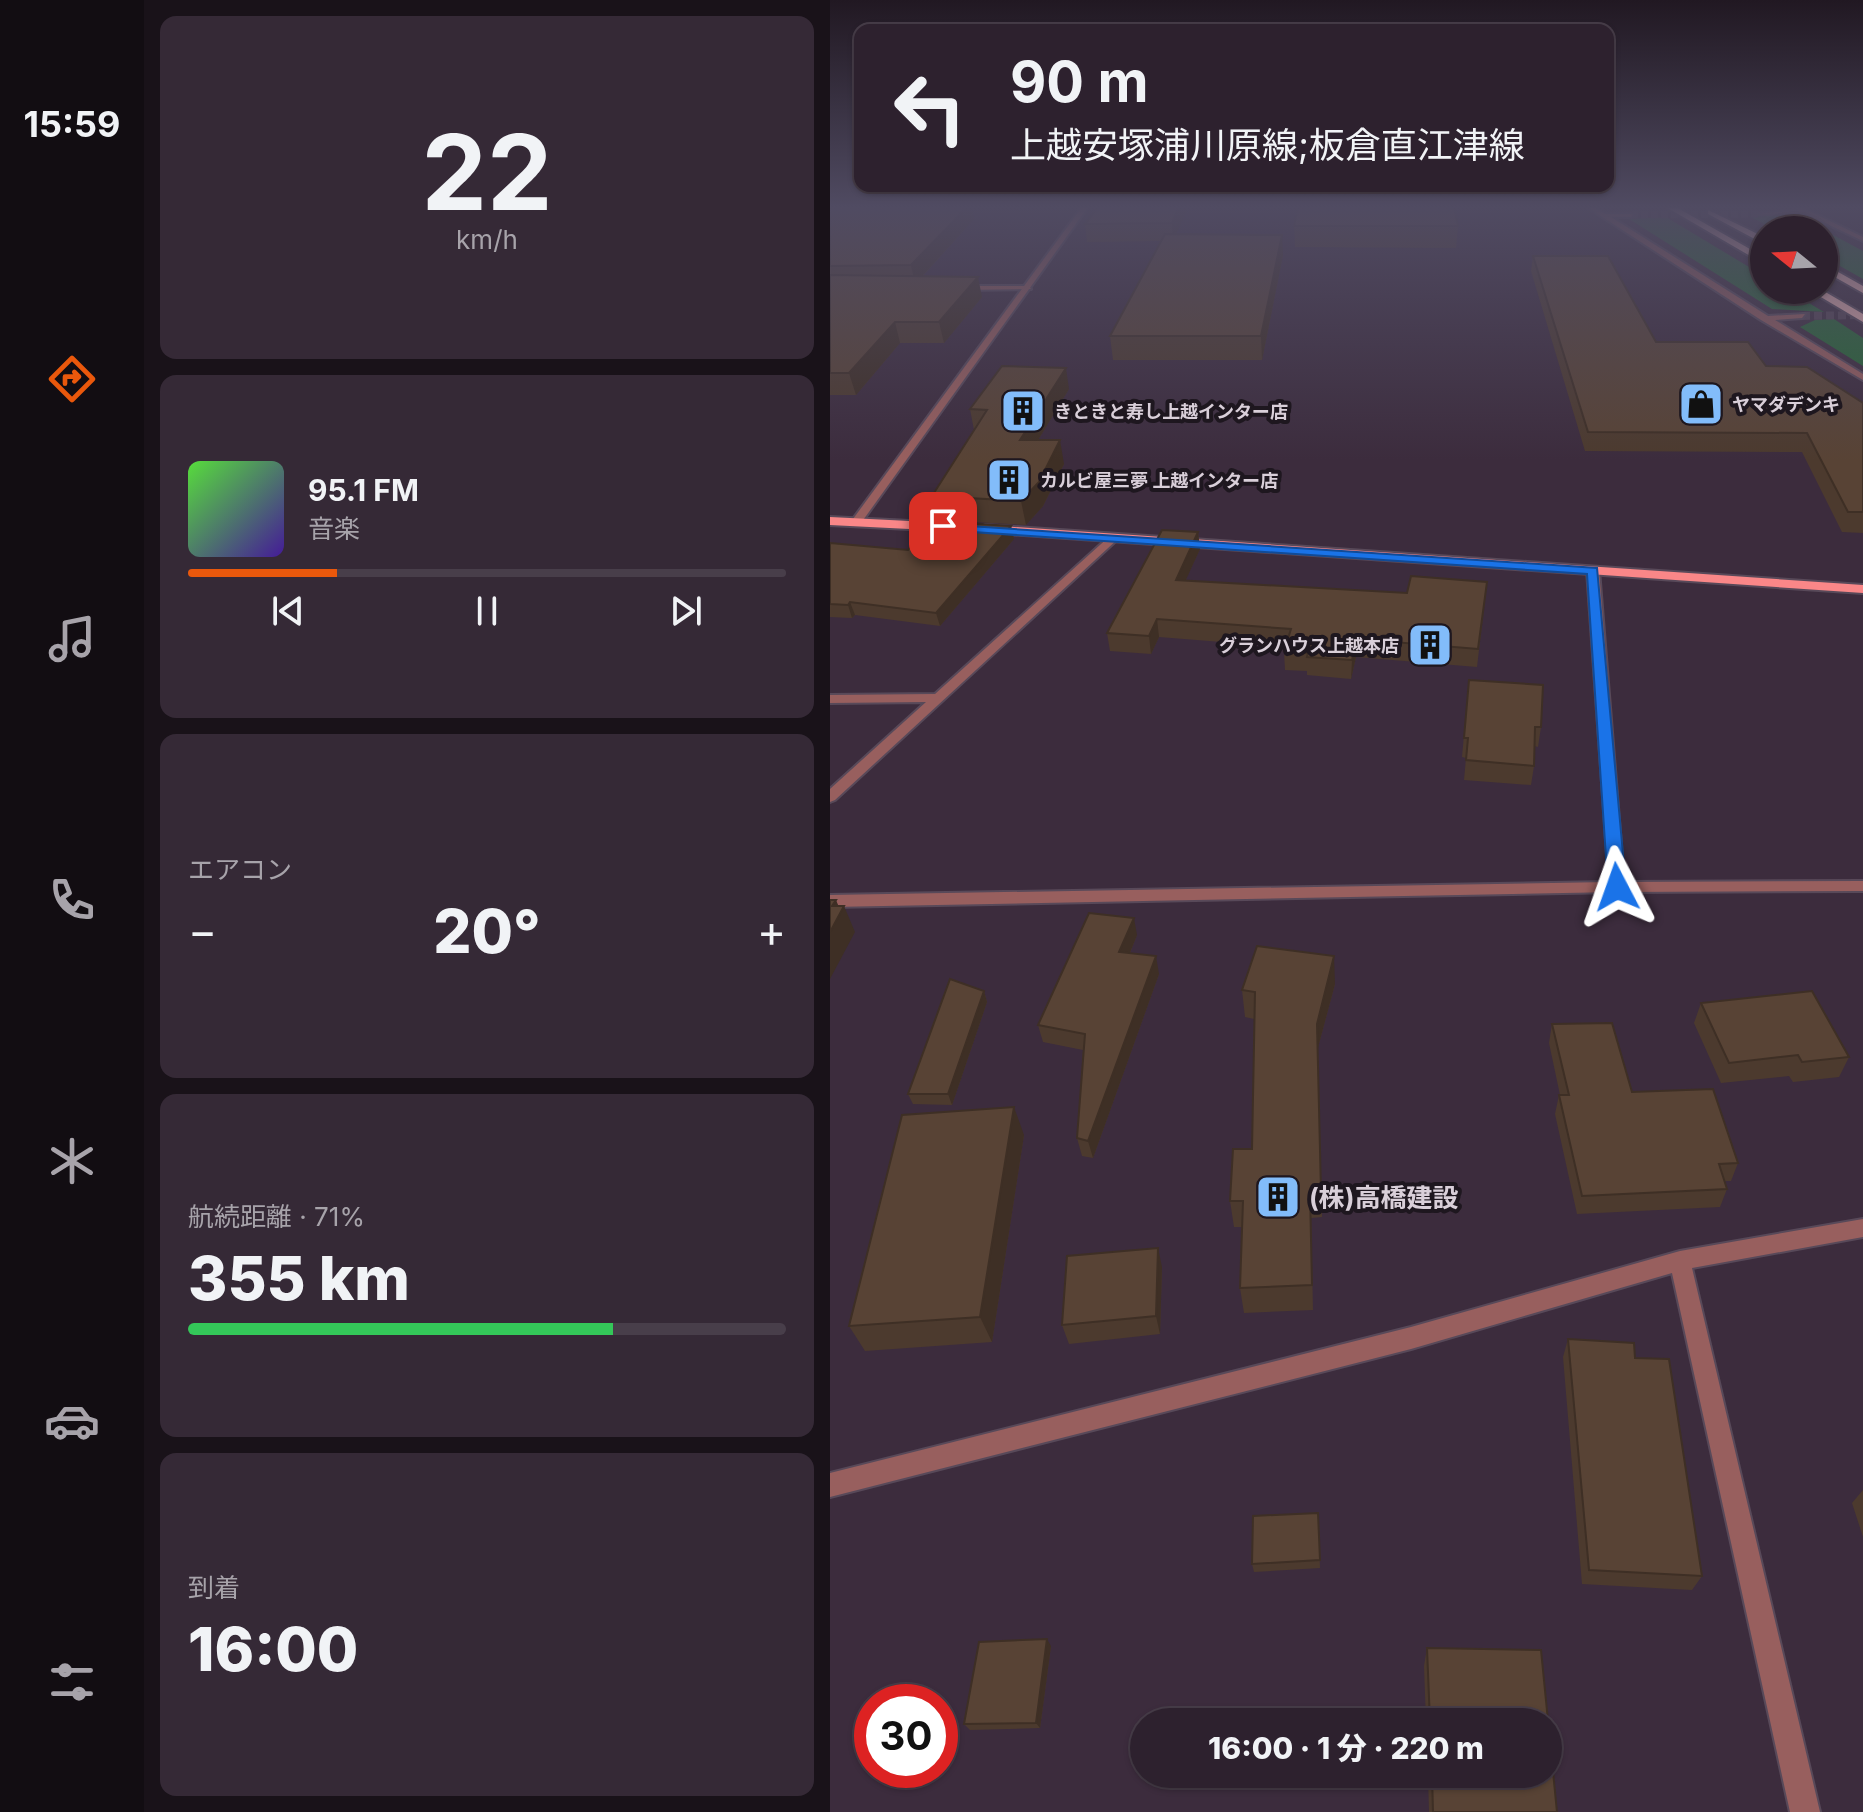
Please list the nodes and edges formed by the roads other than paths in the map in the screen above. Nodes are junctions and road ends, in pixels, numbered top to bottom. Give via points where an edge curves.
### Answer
1 (1026, 292) edge
2 (1721, 292) edge
3 (1838, 304) edge
4 (1802, 316) tunnel mouth
5 (1763, 318) junction
6 (1863, 319) edge
7 (1863, 378) edge
8 (830, 521) edge
9 (857, 521) junction
10 (1115, 537) junction
11 (1593, 570) junction
12 (1863, 589) edge
13 (940, 698) junction
14 (830, 699) edge
15 (830, 797) edge
16 (1863, 886) edge
17 (1617, 887) junction
18 (830, 901) edge
19 (1863, 1228) edge
20 (1680, 1261) junction
21 (830, 1485) edge
22 (1805, 1812) edge

1 - 9 street
2 - 5 street
3 - 6 highway
4 - 5 street
5 - 7 street
8 - 9 main road
9 - 10 main road
10 - 11 main road
10 - 13 street
11 - 12 main road
11 - 17 street
13 - 14 street
13 - 15 street
16 - 17 street
17 - 18 street
19 - 20 street
20 - 21 street via 1411,1338
20 - 22 street

